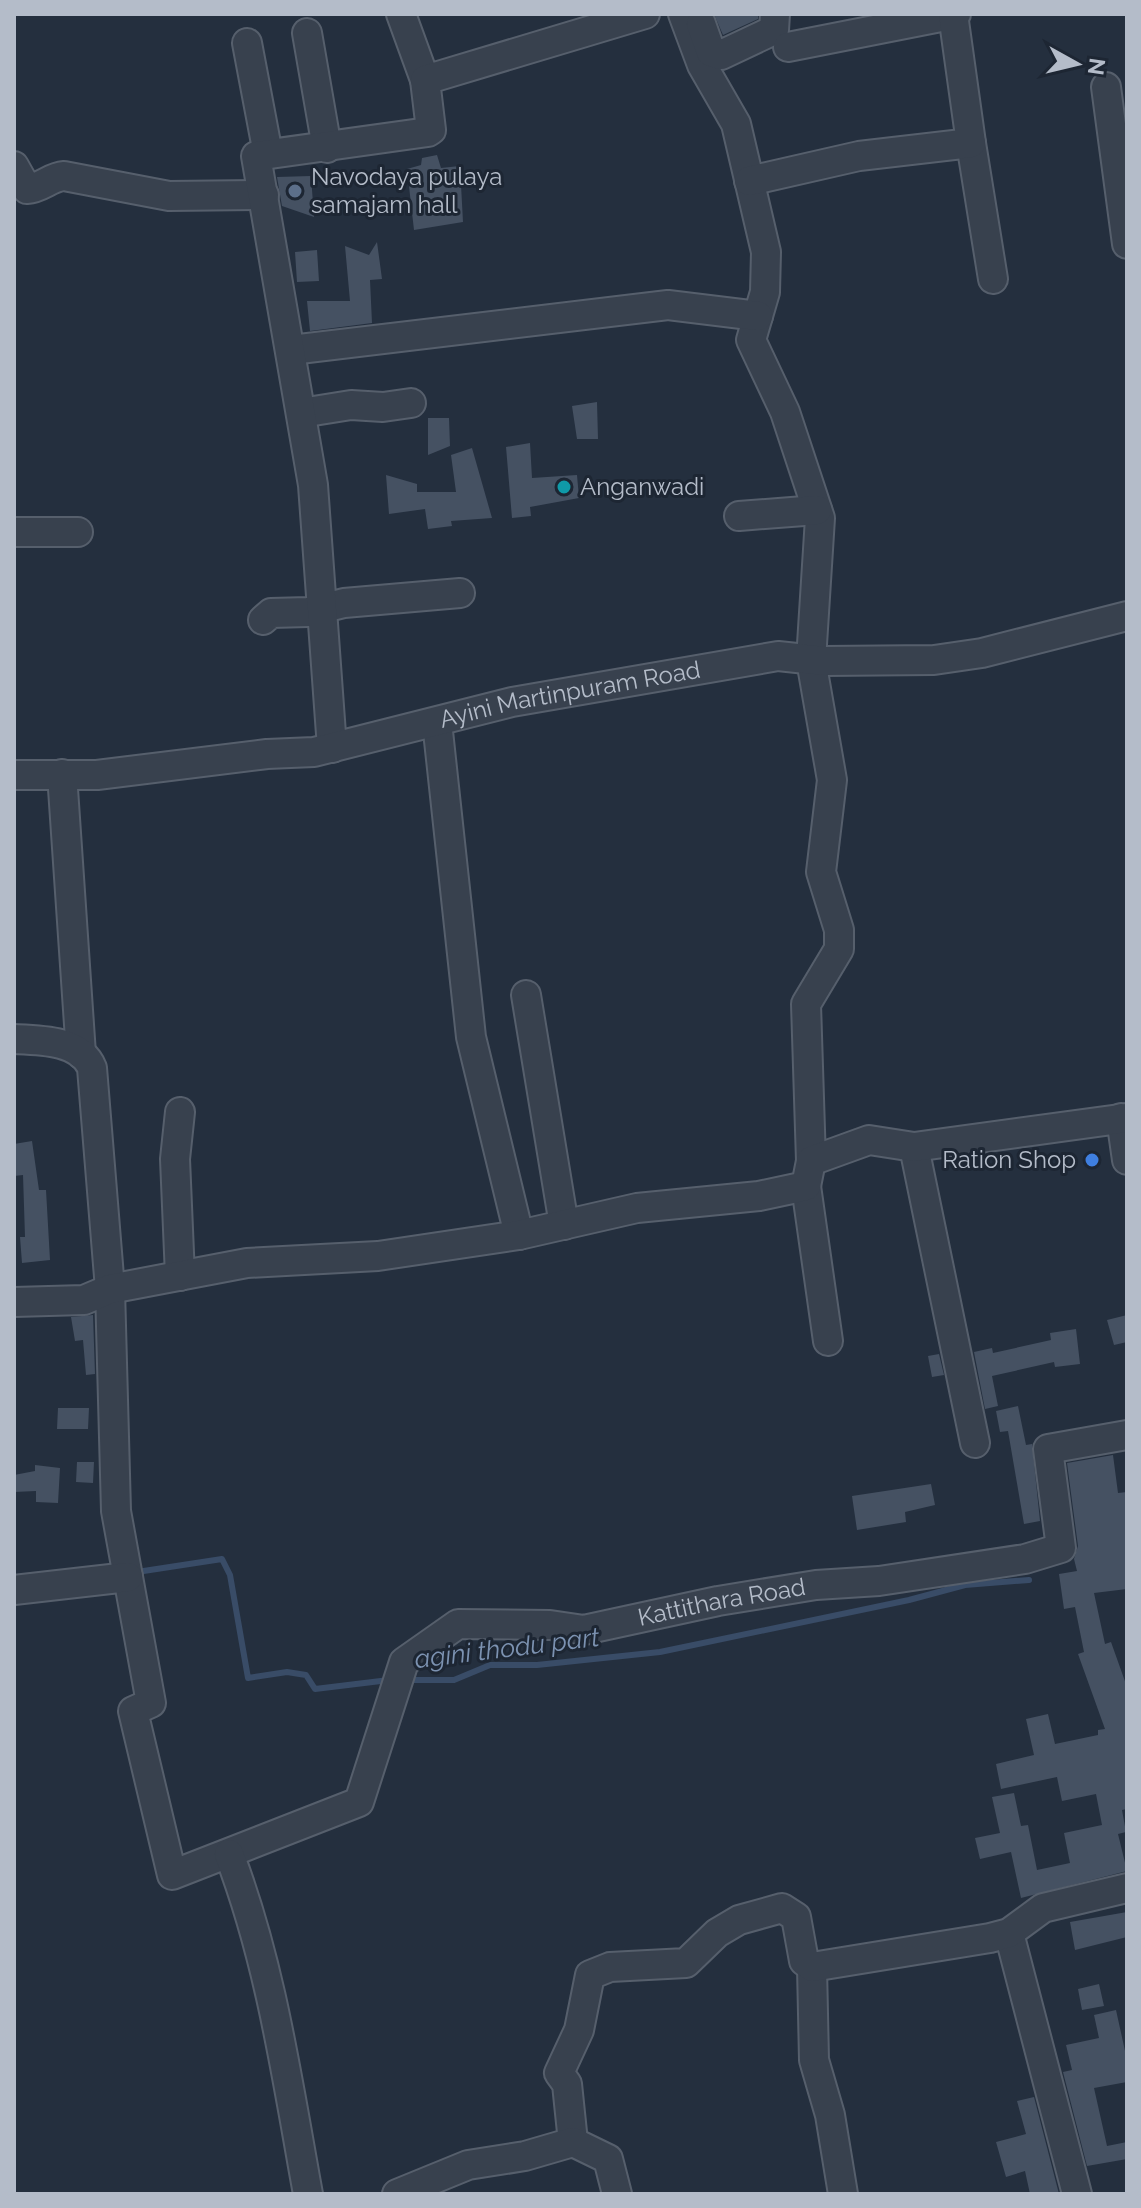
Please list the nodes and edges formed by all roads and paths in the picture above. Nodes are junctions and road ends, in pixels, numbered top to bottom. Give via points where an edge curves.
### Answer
1 (401, 14) edge
2 (645, 14) edge
3 (683, 14) edge
4 (698, 14) edge
5 (775, 14) edge
6 (954, 14) edge
7 (566, 25) edge
8 (307, 33) dead end
9 (247, 43) dead end
10 (788, 47) dead end
11 (425, 80) junction
12 (1106, 87) dead end
13 (971, 143) junction
14 (327, 148) junction
15 (268, 154) junction
16 (14, 166) edge
17 (749, 181) junction
18 (264, 195) junction
19 (1127, 244) edge
20 (993, 279) dead end
21 (758, 316) junction
22 (291, 350) junction
23 (411, 403) dead end
24 (301, 413) junction
25 (817, 510) junction
26 (739, 516) dead end
27 (14, 532) edge
28 (78, 532) dead end
29 (460, 593) dead end
30 (323, 607) junction
31 (1127, 616) edge
32 (263, 620) dead end
33 (811, 660) junction
34 (437, 722) junction
35 (332, 748) junction
36 (62, 774) junction
37 (14, 775) edge
38 (526, 995) dead end
39 (14, 1039) edge
40 (81, 1054) junction
41 (180, 1112) dead end
42 (1124, 1118) edge
43 (914, 1147) junction
44 (1127, 1160) edge
45 (809, 1174) junction
46 (564, 1225) junction
47 (519, 1235) junction
48 (180, 1276) junction
49 (110, 1289) junction
50 (14, 1302) edge
51 (828, 1341) dead end
52 (1127, 1435) edge
53 (975, 1443) dead end
54 (128, 1577) junction
55 (14, 1590) edge
56 (229, 1854) junction
57 (1127, 1888) edge
58 (1009, 1933) junction
59 (812, 1967) junction
60 (573, 2142) junction
61 (620, 2192) edge
62 (308, 2194) edge
63 (397, 2194) edge
64 (843, 2194) edge
65 (1077, 2194) edge

1 - 11 street
2 - 7 street
3 - 17 street via 702,65 736,124
4 - 5 street via 711,52 721,55 774,30
6 - 10 street
6 - 13 street
7 - 11 street
8 - 14 street
9 - 15 street
11 - 14 street via 430,131
12 - 19 street
13 - 17 street via 859,156
13 - 20 street
14 - 15 street
15 - 18 street via 256,156
16 - 18 street via 27,189 64,176 169,196
17 - 21 street via 766,252
18 - 22 street
21 - 22 street via 668,305
21 - 25 street via 751,340 785,412
22 - 24 street
23 - 24 street
24 - 30 street
25 - 26 street
25 - 33 street
27 - 28 street
29 - 30 street
30 - 32 street via 271,613
30 - 35 street
31 - 33 street, Ayini Martinpuram Road via 934,660
33 - 34 street, Ayini Martinpuram Road via 778,656 512,702
33 - 45 street via 832,780 821,872 839,930 839,949 806,1004
34 - 35 street, Ayini Martinpuram Road
34 - 47 street via 471,1037
35 - 36 street, Ayini Martinpuram Road via 97,775
36 - 37 street, Ayini Martinpuram Road
36 - 40 street
38 - 46 street
39 - 40 street via 52,1041
40 - 49 street via 94,1078
41 - 48 street via 175,1159
42 - 43 street
42 - 44 street
43 - 45 street via 869,1140
43 - 53 street
45 - 46 street via 759,1196 637,1208
45 - 51 street
46 - 47 street
47 - 48 street via 378,1256 247,1263
48 - 49 street
49 - 50 street via 84,1300
49 - 54 street via 116,1511
52 - 56 street, Kattithara Road via 1048,1449 1061,1548 1037,1556 879,1581 816,1585 584,1630 458,1624 404,1662 359,1802
54 - 55 street
54 - 56 street via 151,1703 133,1711 172,1875
56 - 62 street via 279,2028
57 - 58 street via 1043,1908
58 - 59 street
58 - 65 street
59 - 60 street via 804,1961 796,1917 782,1908 739,1920 686,1963 610,1967 590,1975 579,2030 559,2073 567,2084
59 - 64 street via 814,2060 830,2115
60 - 61 street via 608,2159
60 - 63 street via 468,2165

